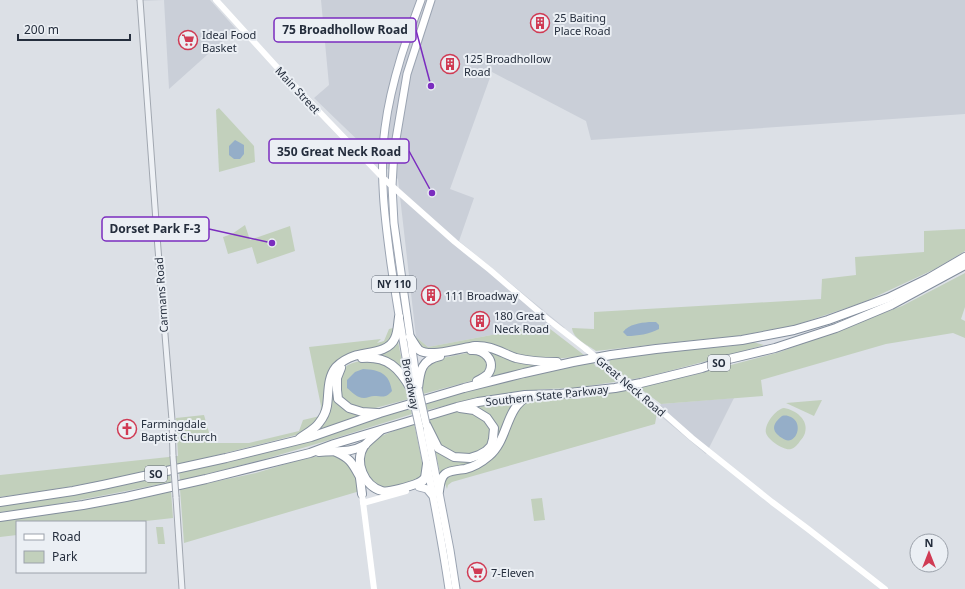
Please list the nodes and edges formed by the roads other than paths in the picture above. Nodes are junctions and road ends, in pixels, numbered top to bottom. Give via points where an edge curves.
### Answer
1 (140, 0) edge
2 (216, 0) edge
3 (421, 0) edge
4 (431, 0) edge
5 (383, 178) junction
6 (392, 186) junction
7 (965, 257) edge
8 (965, 265) edge
9 (399, 317) junction
10 (410, 337) junction
11 (573, 362) junction
12 (464, 388) junction
13 (415, 389) junction
14 (533, 395) junction
15 (457, 407) junction
16 (380, 413) junction
17 (422, 424) junction
18 (381, 430) junction
19 (295, 441) junction
20 (365, 445) junction
21 (336, 452) junction
22 (310, 453) junction
23 (427, 464) junction
24 (360, 478) junction
25 (425, 478) junction
26 (419, 487) junction
27 (362, 494) joint
28 (436, 494) junction
29 (390, 496) junction
30 (0, 502) edge
31 (364, 503) junction
32 (0, 517) edge
33 (182, 589) edge
34 (374, 589) edge
35 (449, 589) edge
36 (456, 589) edge
37 (885, 589) edge

1 - 33 street, Carmans Road, bridge via 172,420
2 - 5 main road, Main Street
3 - 5 main road, NY 110 via 392,91 385,129
4 - 6 main road, NY 110 via 408,74 394,151
5 - 6 main road, Great Neck Road
5 - 9 main road, Broadway / NY 110 via 385,221
6 - 10 main road, Broadway / NY 110 via 394,223
6 - 37 main road, Great Neck Road, bridge via 455,242 692,438
7 - 11 highway, Southern State Parkway / SO via 888,298 794,330 757,338 649,349
8 - 14 highway, Southern State Parkway / SO via 891,305 836,328 775,348 615,388
9 - 13 main road, Broadway / NY 110
9 - 19 highway via 393,343 378,351 354,356 335,368 324,416 316,427
10 - 11 highway via 414,345 429,353 480,346 491,347 532,361
10 - 13 main road, Broadway / NY 110
11 - 12 highway, Southern State Parkway / SO
12 - 13 highway via 485,377 490,371 490,360 478,350 429,360 421,368
12 - 16 highway, Southern State Parkway / SO
13 - 16 highway via 388,362 358,358 348,362 341,368 337,378 338,399 349,408
13 - 17 main road, Broadway / NY 110, bridge
14 - 15 highway, Southern State Parkway / SO
14 - 28 highway via 516,406 495,450 475,466 445,474
15 - 17 highway via 474,410 487,418 494,428 491,446 479,456 454,457 438,448
15 - 18 highway, Southern State Parkway / SO
16 - 19 highway, Southern State Parkway / SO
17 - 23 main road, Broadway / NY 110
17 - 28 main road, Broadway / NY 110
18 - 20 highway
18 - 22 highway, Southern State Parkway / SO
19 - 30 highway, Southern State Parkway / SO via 103,485
20 - 21 highway via 357,449
20 - 25 highway via 361,452 361,469 372,486 389,491 418,483
21 - 22 highway
21 - 24 highway via 351,462
22 - 32 highway, Southern State Parkway / SO via 154,491
23 - 25 highway
23 - 28 main road, Broadway / NY 110
24 - 27 highway
24 - 29 highway via 376,493
25 - 26 highway
26 - 28 main road
26 - 29 main road
27 - 31 main road
28 - 35 main road, Broadway / NY 110
28 - 36 main road, Broadway / NY 110 via 451,553
29 - 31 main road
31 - 34 main road

